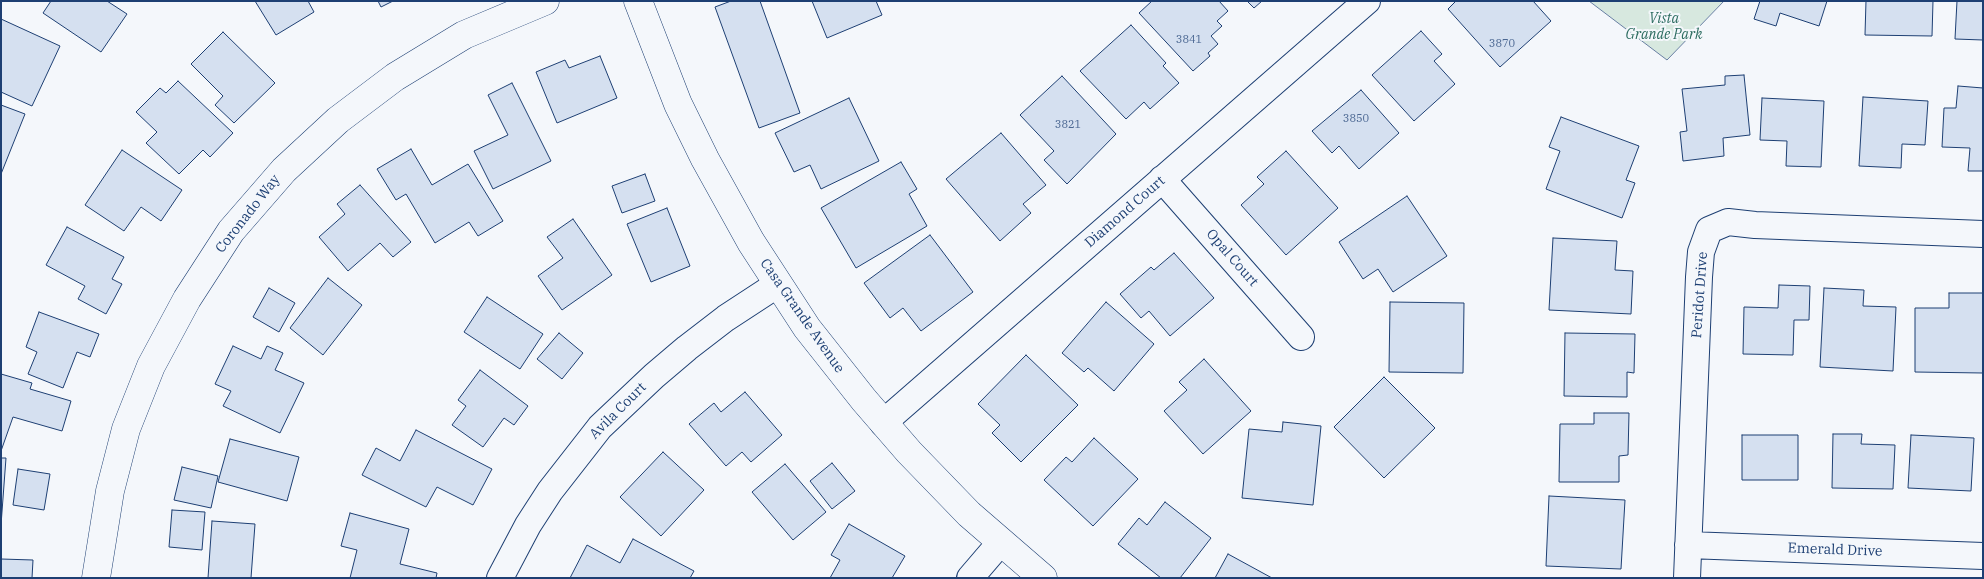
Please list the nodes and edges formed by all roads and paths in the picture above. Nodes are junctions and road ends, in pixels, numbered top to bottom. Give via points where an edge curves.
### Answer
1 (545, 1) edge
2 (638, 1) edge
3 (1367, 1) edge
4 (1162, 179) junction
5 (1983, 234) edge
6 (778, 284) junction
7 (1301, 337) dead end
8 (883, 423) junction
9 (1000, 543) junction
10 (1688, 545) junction
11 (1983, 556) edge
12 (96, 578) edge
13 (500, 578) edge
14 (970, 578) edge
15 (1043, 578) edge
16 (1687, 578) edge

1 - 12 street, Coronado Way via 464,35 395,77 338,120 284,170 232,231 186,299 151,366 126,429 110,491
2 - 6 street, Casa Grande Avenue via 678,104 751,242
3 - 4 street, Diamond Court
4 - 7 street, Opal Court
4 - 8 street, Diamond Court
5 - 10 street, Peridot Drive via 1728,222 1709,230 1701,252 1699,277
6 - 8 street, Casa Grande Avenue via 807,328
6 - 13 street, Avila Court via 687,348 600,427 550,491
8 - 9 street, Casa Grande Avenue
9 - 14 street
9 - 15 street, Casa Grande Avenue
10 - 11 street, Emerald Drive
10 - 16 street, Peridot Drive

